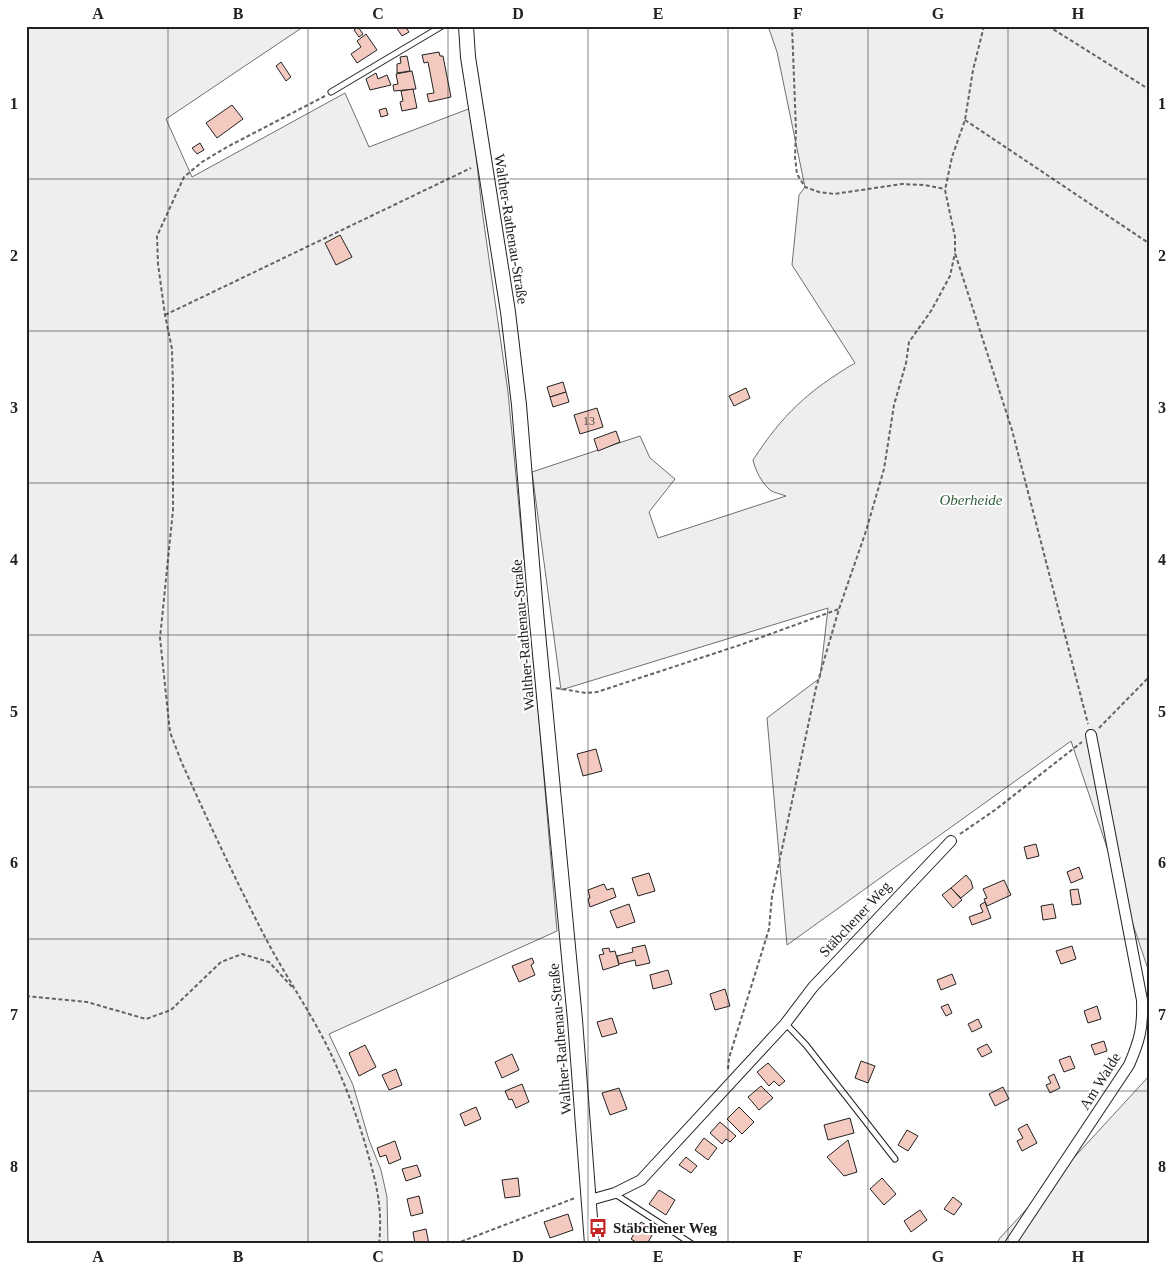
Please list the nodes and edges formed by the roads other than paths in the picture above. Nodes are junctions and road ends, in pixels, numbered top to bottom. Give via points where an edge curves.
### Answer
1 (442, 26) edge
2 (466, 26) edge
3 (332, 92) road end
4 (1091, 736) road end
5 (951, 841) road end
6 (785, 1024) junction
7 (895, 1159) dead end
8 (615, 1194) junction
9 (589, 1197) junction
10 (592, 1244) edge
11 (692, 1244) edge
12 (1010, 1244) edge

1 - 3 lane
2 - 9 street, Walther-Rathenau-Straße via 519,405
4 - 12 street, Am Walde via 1142,1000 1143,1022 1130,1065
5 - 6 street, Stäbchener Weg via 813,987
6 - 7 lane via 806,1045
6 - 8 street, Stäbchener Weg via 641,1180
8 - 9 street, Stäbchener Weg
8 - 11 lane
9 - 10 street, Walther-Rathenau-Straße

